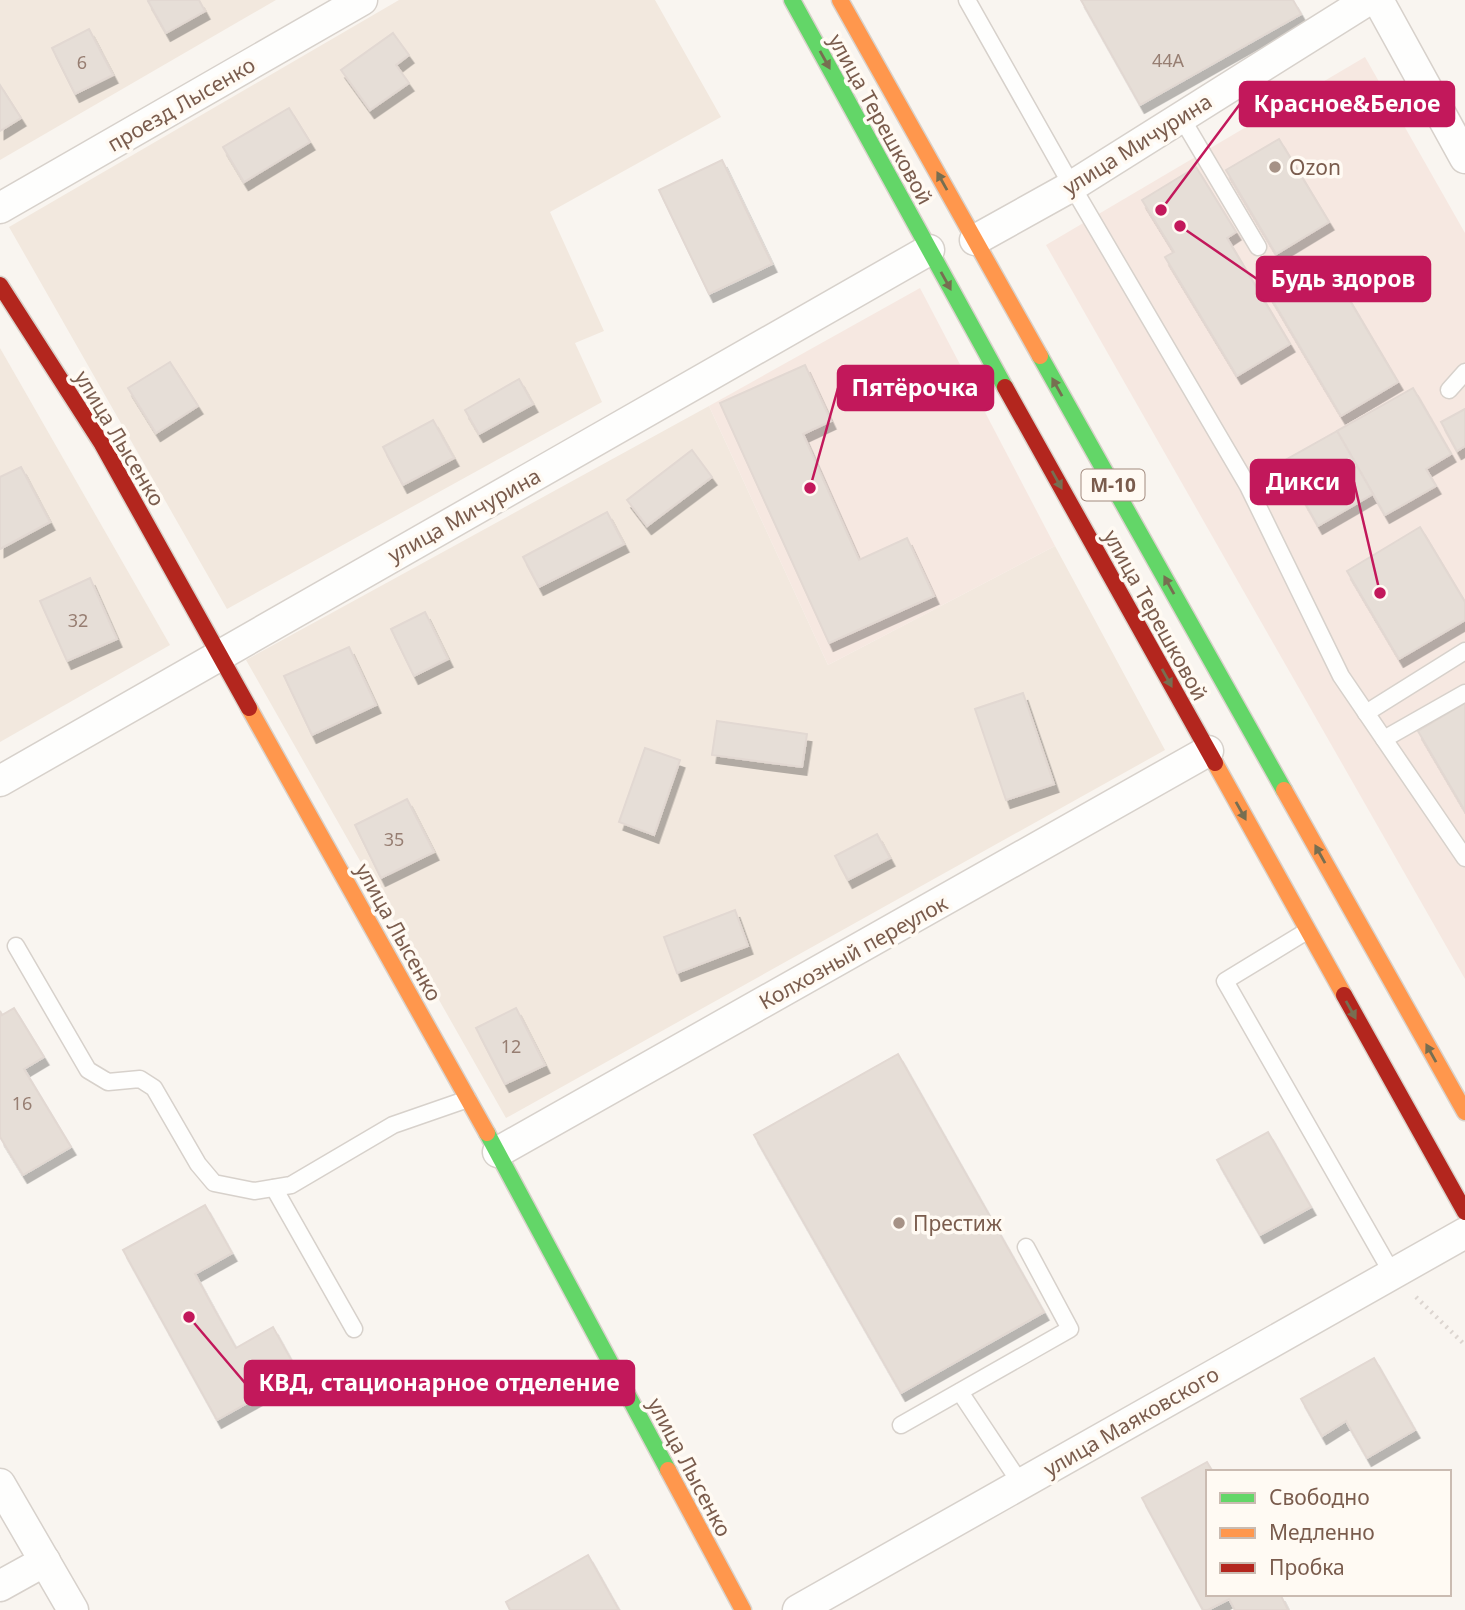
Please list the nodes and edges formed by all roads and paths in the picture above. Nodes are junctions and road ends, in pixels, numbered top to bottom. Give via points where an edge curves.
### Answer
1 (362, 0) edge
2 (792, 0) edge
3 (840, 0) edge
4 (967, 0) edge
5 (1368, 0) edge
6 (1378, 0) edge
7 (1181, 117) junction
8 (1465, 158) edge
9 (1072, 186) junction
10 (0, 208) edge
11 (975, 240) junction
12 (1258, 247) dead end
13 (929, 250) junction
14 (0, 285) edge
15 (1465, 372) edge
16 (1449, 390) dead end
17 (1465, 652) edge
18 (220, 653) junction
19 (1465, 693) edge
20 (1366, 713) junction
21 (1384, 739) junction
22 (1208, 751) junction
23 (0, 780) edge
24 (1465, 858) edge
25 (1307, 931) junction
26 (16, 946) dead end
27 (468, 1099) junction
28 (1465, 1112) edge
29 (498, 1152) junction
30 (274, 1188) junction
31 (1465, 1212) edge
32 (1465, 1234) edge
33 (1026, 1247) dead end
34 (1392, 1273) junction
35 (355, 1329) dead end
36 (1465, 1345) edge
37 (960, 1391) junction
38 (901, 1425) dead end
39 (0, 1484) edge
40 (1021, 1484) junction
41 (45, 1561) junction
42 (0, 1586) edge
43 (73, 1610) edge
44 (743, 1610) edge
45 (798, 1610) edge

1 - 10 street, проезд Лысенко
2 -> 13 main road, улица Терешковой / М-10
11 -> 3 main road, улица Терешковой / М-10
4 - 9 lane
5 - 7 street, улица Мичурина
6 - 8 street
7 - 9 street, улица Мичурина
7 - 12 lane
9 - 11 street, улица Мичурина
9 - 20 lane via 1248,486 1341,676
28 -> 11 main road, улица Терешковой / М-10
13 - 18 street, улица Мичурина
13 -> 22 main road, улица Терешковой / М-10
14 - 18 main road, улица Лысенко via 102,444
15 - 16 lane
17 - 20 lane
18 - 23 street, улица Мичурина
18 - 27 main road, улица Лысенко
19 - 21 lane
20 - 21 lane
21 - 24 lane
22 -> 25 main road, улица Терешковой / М-10
22 - 29 street, Колхозный переулок
25 -> 31 main road, улица Терешковой / М-10
25 - 34 lane via 1225,981
26 - 30 lane via 88,1070 108,1082 140,1079 154,1088 214,1183 254,1191
27 - 29 main road, улица Лысенко
27 - 30 lane via 393,1125 291,1185
29 - 44 main road, улица Лысенко
30 - 35 lane
32 - 34 street, улица Маяковского
33 - 37 lane via 1070,1329
34 - 36 path
34 - 40 street, улица Маяковского
37 - 38 lane
37 - 40 lane
39 - 41 street
40 - 45 street, улица Маяковского
41 - 42 street
41 - 43 street

